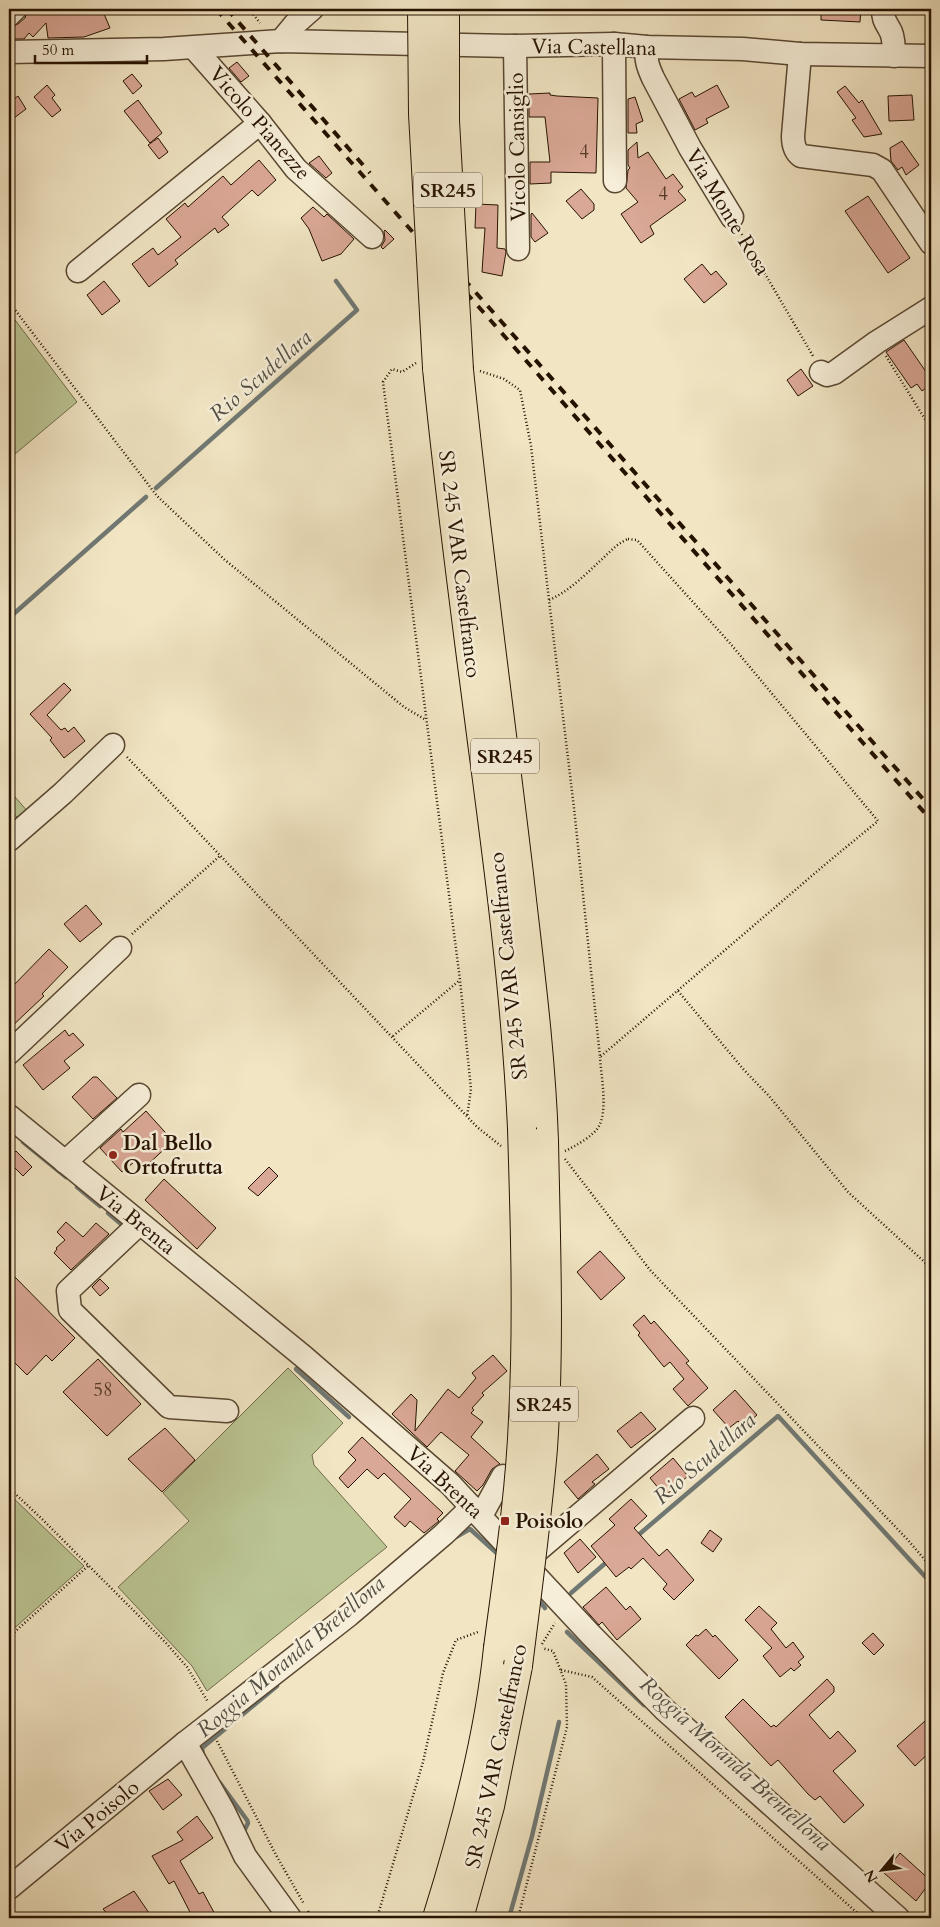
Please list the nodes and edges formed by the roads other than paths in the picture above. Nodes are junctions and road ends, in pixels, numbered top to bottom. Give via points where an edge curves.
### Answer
1 (15, 9) edge
2 (312, 9) edge
3 (422, 9) edge
4 (445, 9) edge
5 (883, 9) edge
6 (9, 15) edge
7 (281, 41) junction
8 (614, 44) junction
9 (515, 46) junction
10 (647, 47) junction
11 (194, 48) junction
12 (9, 52) edge
13 (800, 54) junction
14 (894, 56) junction
15 (931, 56) edge
16 (260, 123) junction
17 (615, 181) dead end
18 (732, 217) road end
19 (372, 237) dead end
20 (931, 242) edge
21 (518, 249) dead end
22 (78, 271) dead end
23 (931, 308) edge
24 (448, 369) junction
25 (821, 372) road end
26 (113, 746) road end
27 (9, 840) edge
28 (120, 948) road end
29 (9, 1053) edge
30 (139, 1095) dead end
31 (9, 1116) edge
32 (533, 1134) junction
33 (65, 1162) junction
34 (139, 1224) junction
35 (227, 1411) dead end
36 (693, 1418) dead end
37 (502, 1476) dead end
38 (476, 1512) junction
39 (524, 1562) junction
40 (185, 1744) junction
41 (9, 1888) edge
42 (290, 1918) edge
43 (437, 1918) edge
44 (459, 1918) edge
45 (898, 1918) edge

1 - 6 street
2 - 7 street
3 - 24 highway, SR 245 VAR Castelfranco / SR245, bridge via 423,114
4 - 24 highway, SR 245 VAR Castelfranco / SR245, bridge
5 - 14 street via 885,24 894,41
7 - 9 street, Via Castellana
7 - 11 street, Via Castellana via 259,33
8 - 9 street, Via Castellana
8 - 10 street, Via Castellana
8 - 17 street
9 - 21 street, Vicolo Cansiglio
10 - 13 street, Via Castellana
10 - 18 street, Via Monte Rosa via 647,66 690,148
11 - 12 street, Via Castellana
11 - 16 street, Vicolo Pianezze
13 - 14 street, Via Castellana
13 - 20 street via 793,136 796,152 801,156 873,165 882,170
14 - 15 street, Via Castellana
16 - 19 street, Vicolo Pianezze via 296,169
16 - 22 street
23 - 25 street via 834,373 827,375
24 - 32 highway, SR 245 VAR Castelfranco / SR245 via 478,546 538,1038
26 - 27 street
28 - 29 street
30 - 33 street
31 - 33 street, Via Brenta
32 - 43 highway, SR 245 VAR Castelfranco / SR245, bridge via 526,1256 523,1420 515,1517 492,1699 476,1774
32 - 44 highway, SR 245 VAR Castelfranco / SR245, bridge via 547,1333 543,1447 518,1666 490,1806
33 - 34 street, Via Brenta
34 - 35 street via 68,1291 70,1310 169,1407
34 - 38 street, Via Brenta via 304,1357 450,1484
36 - 39 street
37 - 38 street, Via Poisolo
38 - 39 street, Via Brenta
38 - 40 street, Via Poisolo via 444,1534 349,1615
39 - 45 street, Via Brenta via 670,1714
40 - 41 street, Via Poisolo
40 - 42 street via 245,1856

